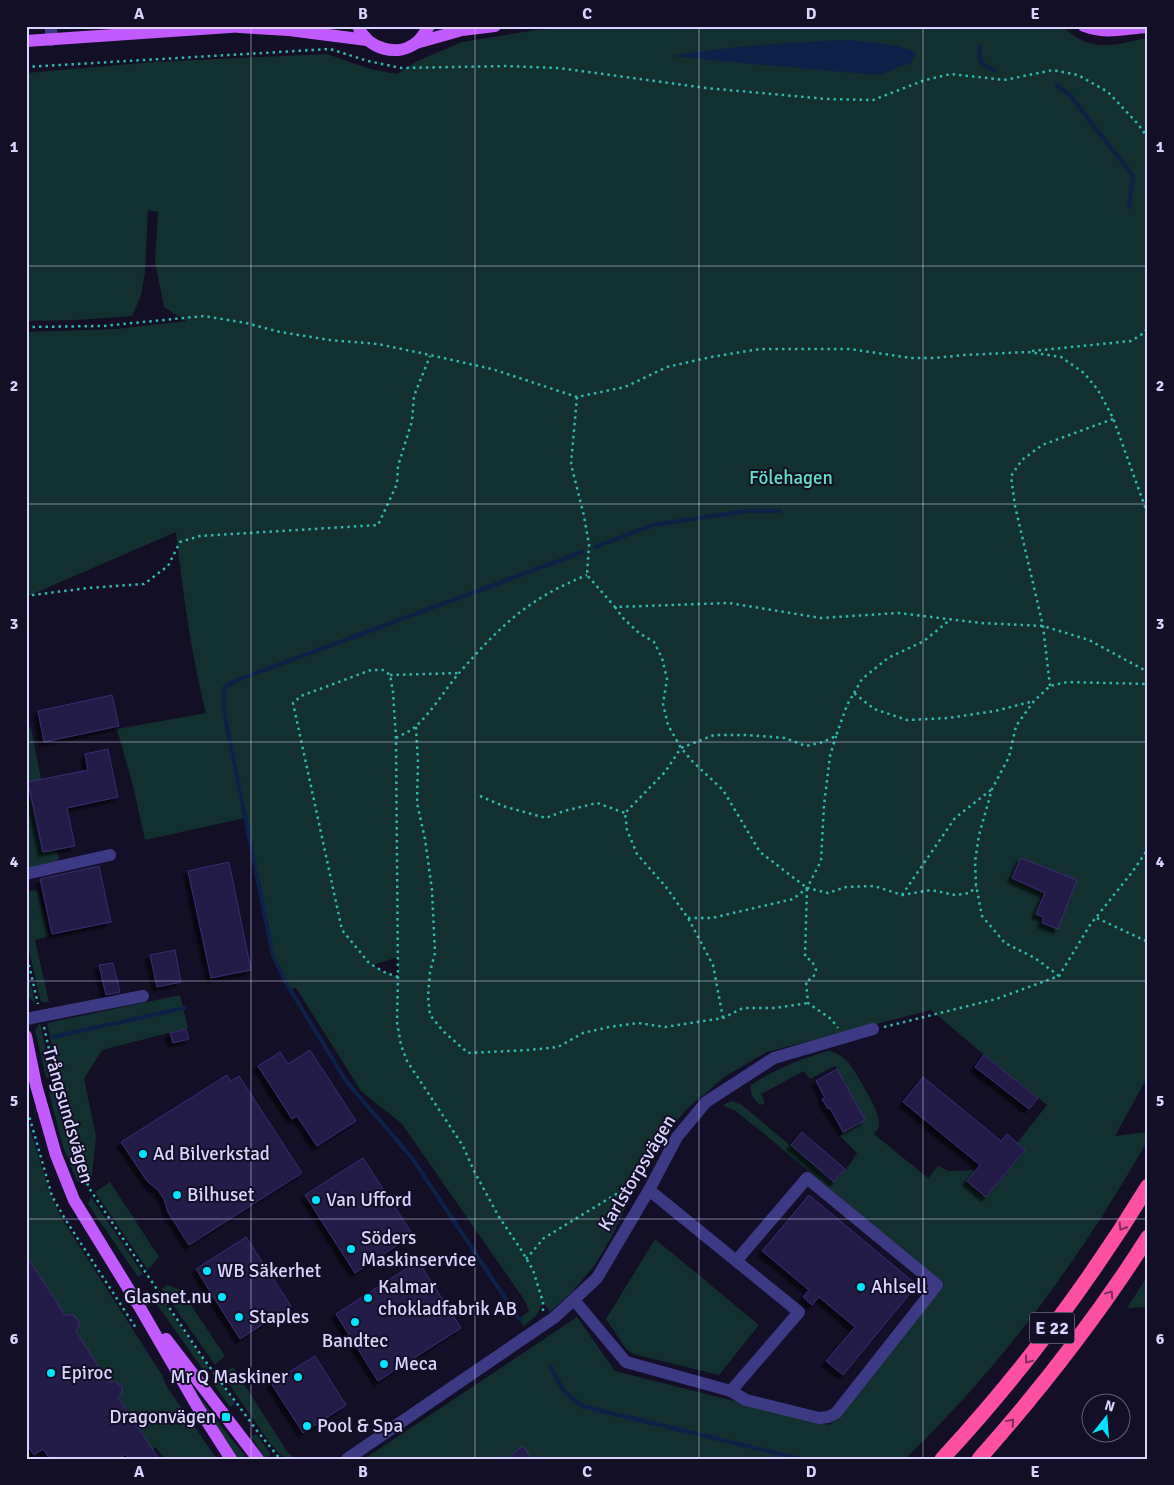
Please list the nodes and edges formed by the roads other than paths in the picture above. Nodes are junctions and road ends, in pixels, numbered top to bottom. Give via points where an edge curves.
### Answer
1 (50, 26) edge
2 (312, 26) edge
3 (429, 26) edge
4 (495, 26) edge
5 (1084, 26) edge
6 (241, 27) edge
7 (355, 27) edge
8 (1148, 27) edge
9 (289, 30) junction
10 (93, 32) edge
11 (51, 40) junction
12 (367, 40) junction
13 (26, 42) edge
14 (416, 43) junction
15 (110, 855) dead end
16 (26, 874) edge
17 (144, 996) dead end
18 (26, 1019) edge
19 (873, 1029) road end
20 (26, 1036) edge
21 (31, 1086) edge
22 (1148, 1186) edge
23 (649, 1190) junction
24 (1148, 1237) edge
25 (736, 1260) junction
26 (574, 1300) junction
27 (139, 1306) junction
28 (731, 1391) junction
29 (231, 1459) edge
30 (258, 1459) edge
31 (346, 1459) edge
32 (942, 1459) edge
33 (979, 1459) edge

1 - 11 street
2 - 9 main road
3 - 14 main road
4 - 14 main road via 462,30
5 - 8 main road via 1110,32
6 - 9 main road
6 - 10 main road
7 - 12 main road
9 - 12 main road
10 - 11 main road
11 - 13 main road
12 - 14 main road via 391,50 404,49
15 - 16 street
17 - 18 street
19 - 23 street, Karlstorpsvägen via 774,1058 706,1102 677,1137
20 - 21 main road, Trångsundsvägen
21 - 27 main road, Trångsundsvägen via 74,1200
22 -> 32 highway, E 22 via 1079,1292 1026,1362
23 - 25 street
23 - 26 street, Karlstorpsvägen via 597,1278
33 -> 24 highway, E 22 via 1045,1382
25 - 28 street via 800,1312
25 - 28 street via 808,1178 937,1285 836,1413 818,1418 746,1400
26 - 28 street via 626,1362
26 - 31 street, Karlstorpsvägen via 555,1318
27 - 29 main road, Trångsundsvägen
27 - 30 main road, Trångsundsvägen

